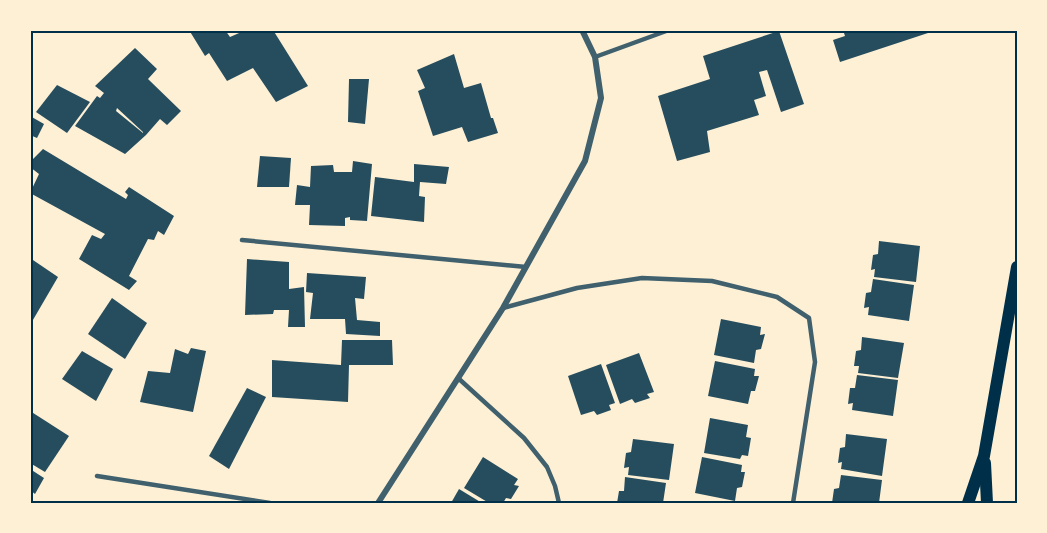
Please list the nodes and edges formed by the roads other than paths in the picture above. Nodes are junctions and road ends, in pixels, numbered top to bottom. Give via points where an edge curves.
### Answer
1 (582, 30) edge
2 (669, 30) edge
3 (595, 57) junction
4 (242, 240) dead end
5 (526, 267) junction
6 (1017, 267) edge
7 (503, 308) junction
8 (458, 378) junction
9 (984, 456) junction
10 (98, 476) dead end
11 (270, 503) edge
12 (378, 503) edge
13 (559, 503) edge
14 (793, 503) edge
15 (968, 503) edge
16 (987, 503) edge

1 - 3 street
2 - 3 lane
3 - 5 street via 601,98 585,161
4 - 5 lane
5 - 7 street
6 - 9 main road
7 - 8 street
7 - 14 lane via 577,288 642,278 712,281 777,297 809,318 815,362
8 - 12 street
8 - 13 lane via 524,438 547,467
9 - 15 main road
9 - 16 main road
10 - 11 lane

